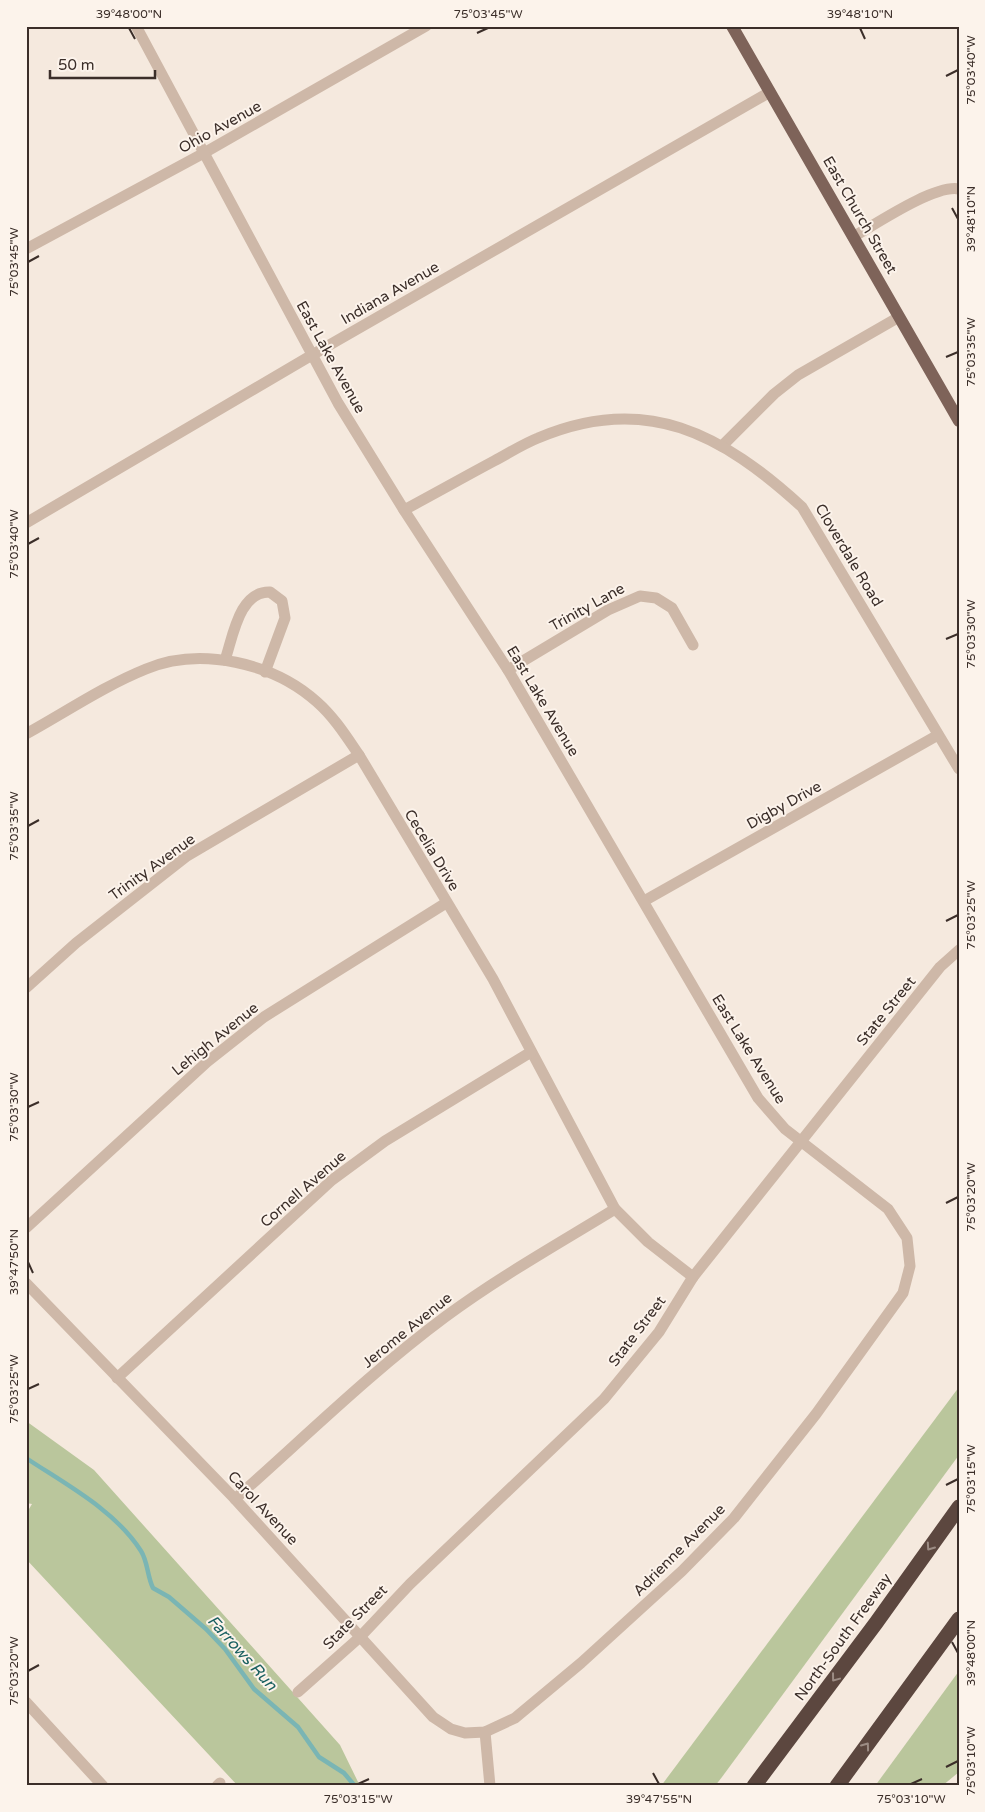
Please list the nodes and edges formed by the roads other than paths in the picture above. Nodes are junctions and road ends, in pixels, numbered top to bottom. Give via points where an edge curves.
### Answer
1 (136, 26) edge
2 (426, 26) edge
3 (732, 26) edge
4 (770, 92) junction
5 (204, 154) junction
6 (959, 189) edge
7 (853, 237) junction
8 (26, 249) edge
9 (899, 317) junction
10 (312, 355) junction
11 (959, 421) edge
12 (722, 446) junction
13 (404, 510) junction
14 (26, 522) edge
15 (693, 645) dead end
16 (225, 660) junction
17 (508, 670) junction
18 (264, 672) junction
19 (26, 734) edge
20 (938, 735) junction
21 (359, 755) junction
22 (959, 769) edge
23 (644, 901) junction
24 (446, 903) junction
25 (959, 950) edge
26 (26, 988) edge
27 (531, 1052) junction
28 (800, 1140) junction
29 (615, 1209) junction
30 (26, 1228) edge
31 (693, 1277) junction
32 (26, 1283) edge
33 (860, 1354) joint
34 (117, 1378) junction
35 (235, 1499) junction
36 (959, 1507) edge
37 (959, 1618) edge
38 (360, 1636) junction
39 (298, 1692) dead end
40 (26, 1702) edge
41 (485, 1732) junction
42 (103, 1786) edge
43 (490, 1786) edge
44 (754, 1786) edge
45 (837, 1786) edge

1 - 5 street, East Lake Avenue
2 - 5 street, Ohio Avenue
3 - 4 main road, East Church Street
4 - 7 main road, East Church Street
4 - 10 street, Indiana Avenue
5 - 8 street, Ohio Avenue
5 - 10 street, East Lake Avenue
6 - 7 street via 942,189 919,199
7 - 9 main road, East Church Street
9 - 11 main road, East Church Street
9 - 12 street via 798,375
10 - 13 street, East Lake Avenue
10 - 14 street, Indiana Avenue
12 - 13 street, Cloverdale Road via 682,426 605,418 537,438
12 - 20 street, Cloverdale Road via 772,480 802,507
13 - 17 street, East Lake Avenue
15 - 17 street, Trinity Lane via 672,608 656,598 640,596 608,610
16 - 18 street, Cecelia Drive
16 - 18 street via 243,608 254,595 270,592 282,600 285,618
16 - 19 street, Cecelia Drive via 182,660 148,668 89,697
17 - 23 street, East Lake Avenue
18 - 21 street, Cecelia Drive via 294,685 316,701
20 - 22 street, Cloverdale Road
20 - 23 street, Digby Drive
21 - 24 street, Cecelia Drive
21 - 26 street, Trinity Avenue via 187,856 76,943
23 - 28 street, East Lake Avenue via 758,1098 780,1124
24 - 27 street, Cecelia Drive
24 - 30 street, Lehigh Avenue via 257,1023 207,1062
25 - 28 street, State Street via 940,967
27 - 29 street, Cecelia Drive
27 - 34 street, Cornell Avenue via 385,1141 332,1180
28 - 31 street, State Street
28 - 33 street, East Lake Avenue via 888,1209 907,1238 910,1266 903,1293
29 - 31 street, Cecelia Drive via 648,1242
29 - 35 street, Jerome Avenue via 488,1286 444,1318
31 - 38 street, State Street via 659,1332 604,1399
32 - 34 street, Carol Avenue
33 - 41 street, Adrienne Avenue via 734,1518 682,1571 515,1718
34 - 35 street, Carol Avenue
35 - 38 street, Carol Avenue
36 -> 44 highway, North-South Freeway
45 -> 37 highway
38 - 39 street, State Street
38 - 41 street, Carol Avenue via 433,1717 451,1729 465,1733
40 - 42 street
41 - 43 street

